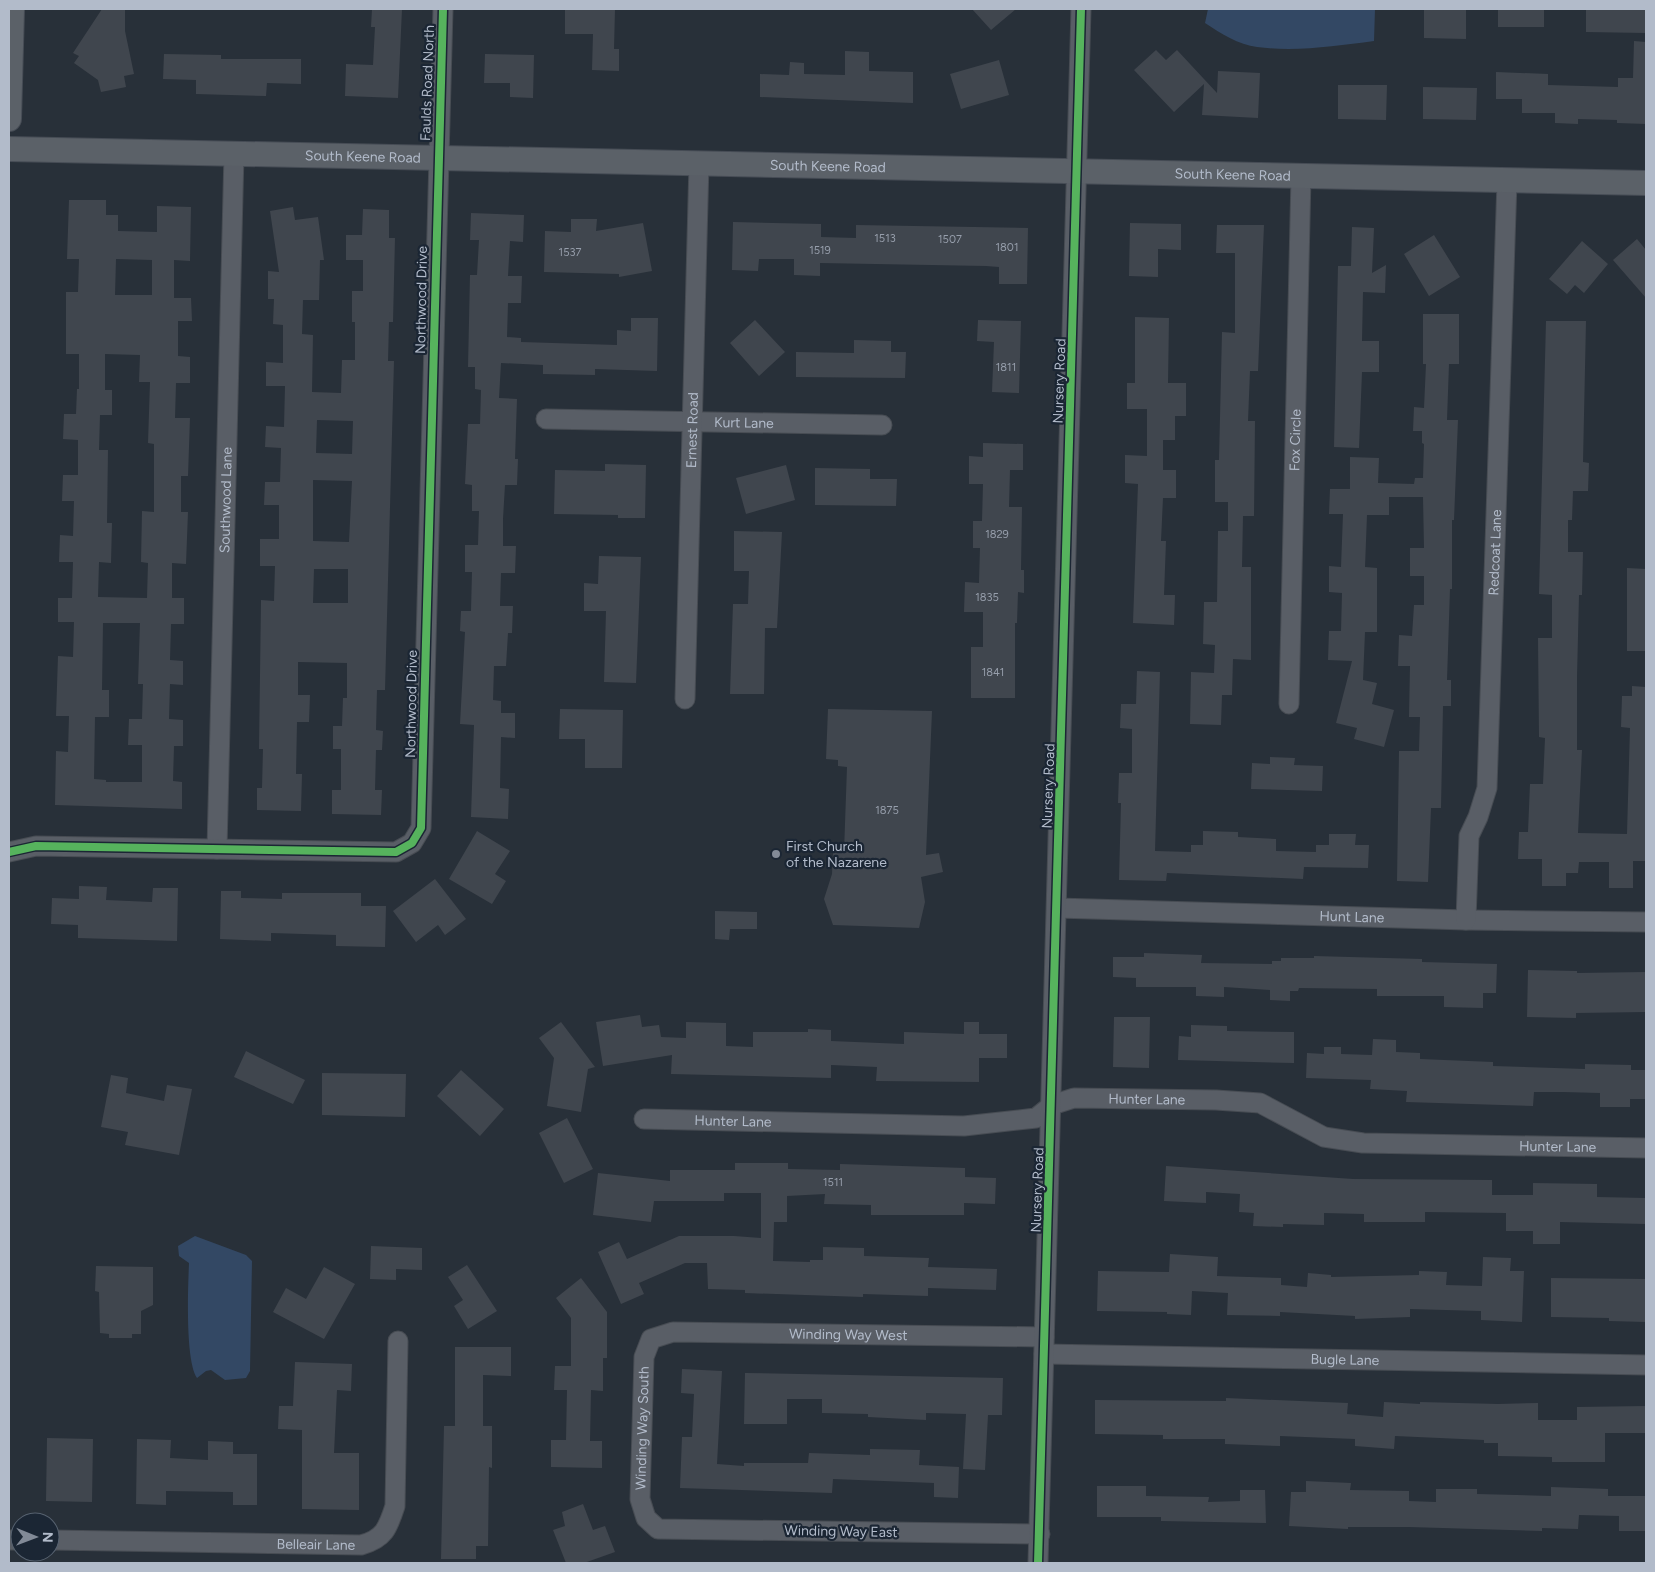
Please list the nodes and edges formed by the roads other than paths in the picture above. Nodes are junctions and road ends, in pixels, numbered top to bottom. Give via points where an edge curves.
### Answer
1 (12, 9) edge
2 (442, 9) edge
3 (1081, 9) edge
4 (9, 119) edge
5 (9, 149) edge
6 (234, 153) junction
7 (437, 158) junction
8 (699, 163) junction
9 (1077, 173) junction
10 (1301, 176) junction
11 (1506, 181) junction
12 (1646, 184) edge
13 (546, 419) dead end
14 (691, 422) junction
15 (882, 425) dead end
16 (685, 698) dead end
17 (1289, 704) dead end
18 (217, 848) junction
19 (9, 852) edge
20 (1057, 908) junction
21 (1466, 920) junction
22 (1646, 922) edge
23 (1052, 1106) junction
24 (644, 1119) dead end
25 (1646, 1148) edge
26 (651, 1339) joint
27 (398, 1341) dead end
28 (1044, 1346) junction
29 (1646, 1365) edge
30 (646, 1518) joint
31 (1040, 1534) junction
32 (60, 1540) edge
33 (1038, 1563) edge

1 - 4 main road
2 - 7 street, Faulds Road North
3 - 9 street, Nursery Road
5 - 6 main road, South Keene Road
6 - 7 main road, South Keene Road
6 - 18 street, Southwood Lane
7 - 8 main road, South Keene Road
7 - 18 street, Northwood Drive via 421,828 412,843 396,852
8 - 9 main road, South Keene Road
8 - 14 street, Ernest Road
9 - 10 main road, South Keene Road
9 - 20 street, Nursery Road
10 - 11 main road, South Keene Road
10 - 17 street, Fox Circle
11 - 12 main road, South Keene Road
11 - 21 street, Redcoat Lane via 1487,788 1469,836
13 - 14 street, Kurt Lane
14 - 15 street, Kurt Lane
14 - 16 street, Ernest Road
18 - 19 street, Northwood Drive via 36,846
20 - 21 street, Hunt Lane
20 - 23 street, Nursery Road
21 - 22 street, Hunt Lane
23 - 24 street, Hunter Lane via 1036,1118 964,1126
23 - 25 street, Hunter Lane via 1074,1098 1260,1103 1324,1137 1363,1143
23 - 28 street, Nursery Road
26 - 28 street, Winding Way West via 673,1332
26 - 30 street, Winding Way South via 644,1358 640,1499
27 - 32 street, Belleair Lane via 395,1506 390,1523 374,1541 361,1545
28 - 29 street, Bugle Lane
28 - 31 street, Nursery Road
30 - 31 street, Winding Way East via 658,1529
31 - 33 street, Nursery Road

